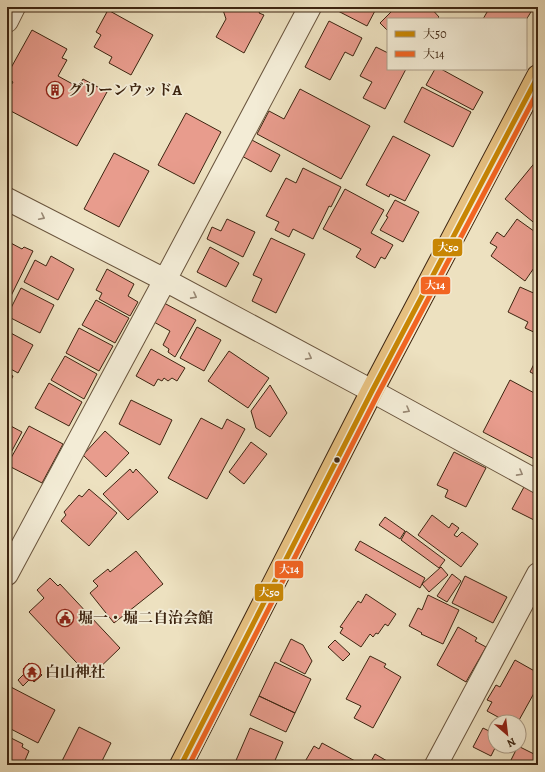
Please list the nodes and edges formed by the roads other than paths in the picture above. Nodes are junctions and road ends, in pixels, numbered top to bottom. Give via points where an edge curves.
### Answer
1 (14, 7) edge
2 (310, 7) edge
3 (7, 21) edge
4 (538, 76) edge
5 (7, 199) edge
6 (165, 280) junction
7 (372, 391) junction
8 (538, 482) edge
9 (7, 574) edge
10 (538, 574) edge
11 (181, 765) edge
12 (436, 765) edge

1 - 3 street
2 - 6 street
4 - 7 main road
5 -> 6 street
6 -> 7 street
6 - 9 street
7 -> 8 street
7 - 11 main road
10 - 12 street

